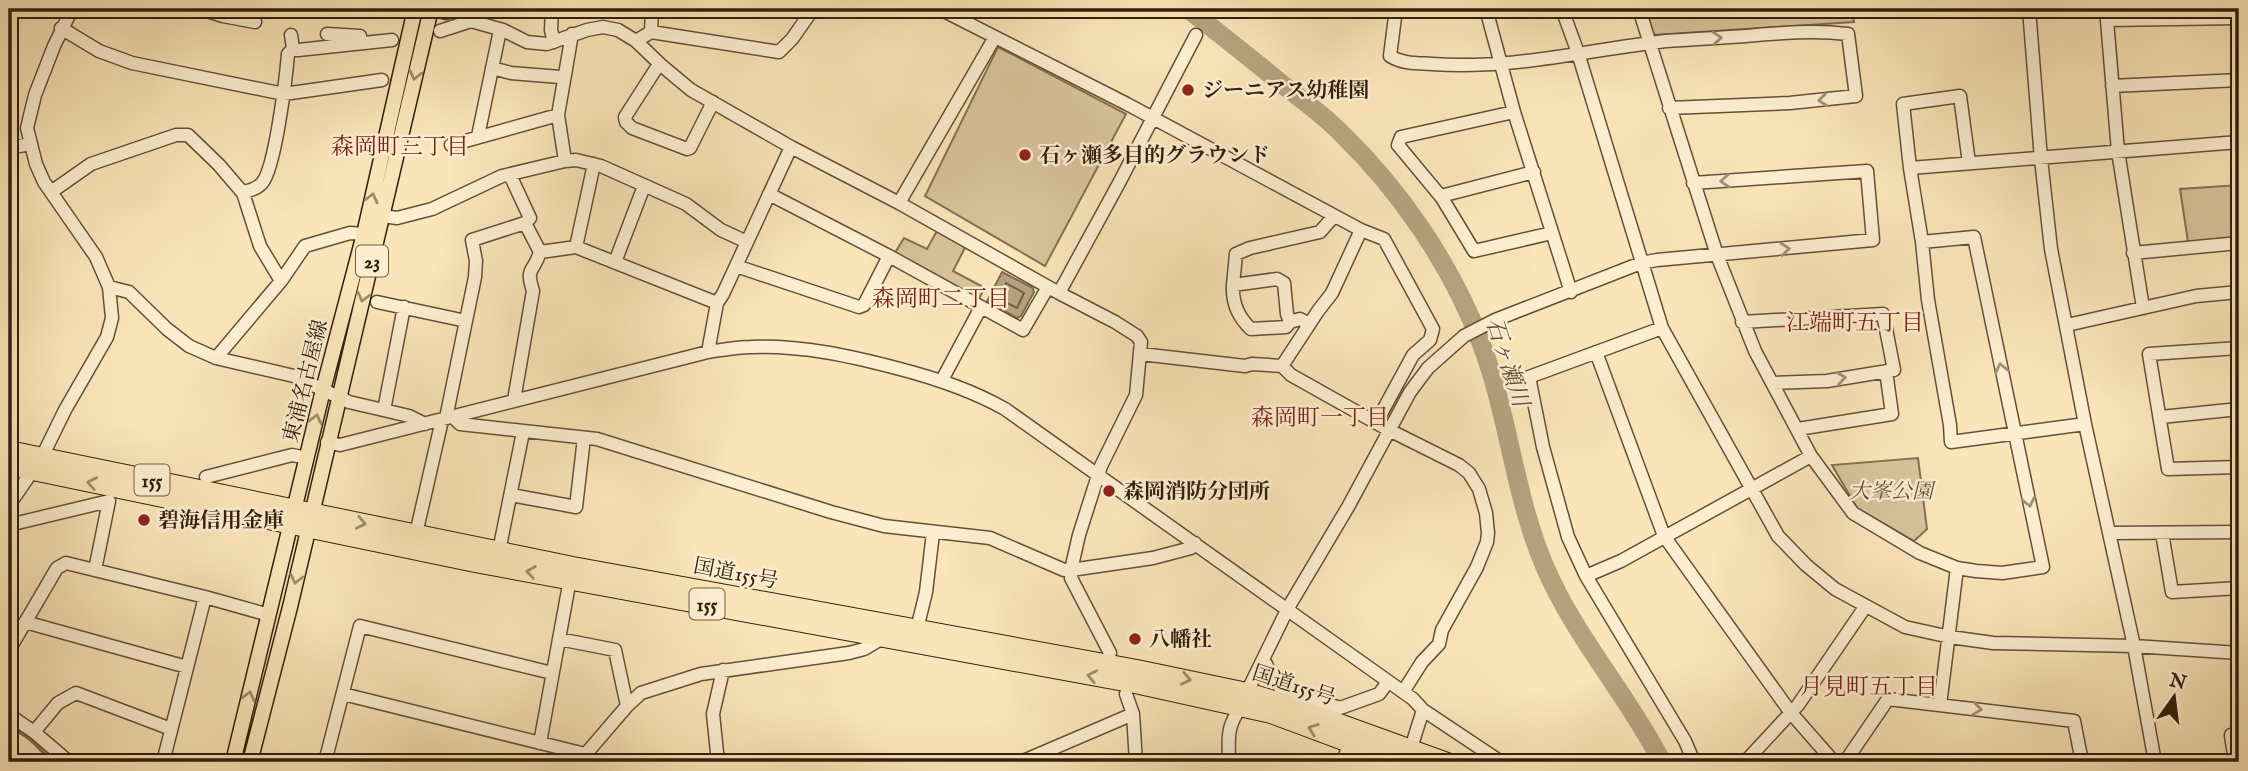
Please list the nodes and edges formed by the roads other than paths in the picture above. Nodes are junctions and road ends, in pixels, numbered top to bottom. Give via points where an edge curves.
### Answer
1 (72, 9) edge
2 (201, 9) edge
3 (415, 9) edge
4 (431, 9) edge
5 (458, 9) edge
6 (552, 9) edge
7 (652, 9) edge
8 (813, 9) edge
9 (940, 9) edge
10 (1396, 9) edge
11 (1486, 9) edge
12 (1562, 9) edge
13 (1639, 9) edge
14 (2029, 9) edge
15 (2106, 14) edge
16 (2239, 18) edge
17 (255, 22) dead end
18 (61, 28) junction
19 (503, 30) junction
20 (440, 31) dead end
21 (651, 32) junction
22 (327, 34) dead end
23 (572, 34) junction
24 (1196, 35) dead end
25 (409, 36) junction
26 (995, 37) junction
27 (392, 40) dead end
28 (636, 41) junction
29 (554, 42) junction
30 (1649, 44) junction
31 (1578, 53) junction
32 (659, 64) junction
33 (1500, 65) junction
34 (492, 68) junction
35 (565, 75) junction
36 (382, 80) dead end
37 (2239, 80) edge
38 (2112, 86) junction
39 (284, 94) junction
40 (713, 102) junction
41 (1669, 108) junction
42 (1514, 112) junction
43 (558, 115) junction
44 (1152, 118) junction
45 (478, 136) junction
46 (2239, 142) edge
47 (30, 144) junction
48 (451, 145) dead end
49 (791, 147) junction
50 (9, 148) edge
51 (2118, 151) junction
52 (2041, 159) junction
53 (565, 161) junction
54 (1969, 163) junction
55 (594, 164) junction
56 (1910, 168) junction
57 (1534, 172) junction
58 (510, 175) junction
59 (1693, 183) junction
60 (644, 186) junction
61 (51, 192) junction
62 (242, 192) junction
63 (769, 194) junction
64 (1441, 196) junction
65 (900, 203) junction
66 (383, 216) junction
67 (1334, 216) junction
68 (525, 223) junction
69 (1361, 230) junction
70 (1552, 233) junction
71 (364, 234) junction
72 (747, 242) junction
73 (1922, 242) junction
74 (2239, 243) edge
75 (576, 247) junction
76 (540, 252) junction
77 (2133, 253) junction
78 (1717, 256) junction
79 (890, 257) junction
80 (615, 262) junction
81 (1642, 263) junction
82 (736, 266) junction
83 (281, 281) junction
84 (1233, 285) junction
85 (109, 287) junction
86 (1054, 290) junction
87 (1571, 292) junction
88 (2239, 292) edge
89 (377, 302) dead end
90 (717, 303) junction
91 (404, 307) junction
92 (2143, 308) junction
93 (980, 309) junction
94 (466, 321) junction
95 (1290, 322) junction
96 (1742, 322) junction
97 (1309, 324) junction
98 (2067, 325) junction
99 (1662, 328) junction
100 (2239, 348) edge
101 (708, 352) junction
102 (1596, 352) junction
103 (1141, 354) junction
104 (216, 358) junction
105 (1282, 366) junction
106 (1886, 371) junction
107 (942, 380) junction
108 (1773, 383) junction
109 (323, 390) junction
110 (338, 397) junction
111 (514, 400) junction
112 (2239, 409) edge
113 (384, 410) junction
114 (2161, 416) junction
115 (447, 418) junction
116 (1376, 423) junction
117 (425, 424) junction
118 (2085, 424) junction
119 (1798, 429) junction
120 (1390, 430) junction
121 (523, 432) junction
122 (2015, 435) junction
123 (584, 438) junction
124 (327, 442) junction
125 (9, 450) edge
126 (1811, 456) junction
127 (307, 458) junction
128 (37, 464) junction
129 (9, 466) edge
130 (2239, 467) edge
131 (1098, 475) junction
132 (206, 477) dead end
133 (1752, 488) junction
134 (511, 495) junction
135 (9, 505) edge
136 (301, 518) junction
137 (9, 525) edge
138 (2239, 532) edge
139 (933, 533) junction
140 (2109, 533) junction
141 (2162, 533) junction
142 (416, 534) junction
143 (1664, 536) junction
144 (1195, 543) junction
145 (499, 551) junction
146 (1956, 568) junction
147 (95, 570) junction
148 (1071, 570) junction
149 (1586, 576) junction
150 (570, 579) junction
151 (2239, 588) edge
152 (205, 597) junction
153 (1865, 607) junction
154 (1288, 608) junction
155 (269, 615) junction
156 (26, 622) junction
157 (918, 629) junction
158 (884, 637) junction
159 (1950, 637) junction
160 (559, 639) junction
161 (2134, 646) junction
162 (9, 650) edge
163 (1110, 653) dead end
164 (2239, 653) edge
165 (1261, 663) junction
166 (187, 667) junction
167 (723, 670) junction
168 (552, 673) junction
169 (1388, 682) junction
170 (1403, 692) junction
171 (343, 694) junction
172 (1126, 694) dead end
173 (1244, 700) junction
174 (1940, 705) junction
175 (627, 706) junction
176 (1423, 710) junction
177 (1791, 713) junction
178 (1133, 714) junction
179 (9, 715) edge
180 (171, 729) junction
181 (34, 732) junction
182 (2239, 735) edge
183 (540, 743) junction
184 (1350, 743) junction
185 (1405, 755) edge
186 (582, 758) edge
187 (69, 762) edge
188 (163, 762) edge
189 (233, 762) edge
190 (250, 762) edge
191 (325, 762) edge
192 (718, 762) edge
193 (1021, 762) edge
194 (1136, 762) edge
195 (1229, 762) edge
196 (1334, 762) edge
197 (1447, 762) edge
198 (1501, 762) edge
199 (1693, 762) edge
200 (1745, 762) edge
201 (1834, 762) edge
202 (1845, 762) edge
203 (2082, 762) edge
204 (2155, 762) edge
205 (2235, 762) edge

1 - 18 street
2 - 17 street
3 - 25 main road, 東浦名古屋線 / 23
4 - 5 street via 446,13
4 -> 66 main road, 東浦名古屋線 / 23
6 - 29 street
7 - 21 street
8 - 21 street via 779,52
9 - 26 street
10 - 33 street via 1390,57 1399,62
11 - 33 street
12 - 31 street
13 - 30 street
14 - 52 street
15 - 16 street
15 - 38 street
18 - 39 street via 99,51 132,63
18 - 47 street via 29,114
19 - 20 street via 468,21
19 - 29 street via 527,42
19 - 34 street
21 - 28 street
22 - 25 street via 358,37 391,32
23 - 28 street via 603,27
23 - 29 street
23 - 35 street
24 - 44 street
71 -> 25 main road, 東浦名古屋線 / 23
26 - 44 street
26 - 65 street
27 - 39 street via 298,50 292,42
28 - 32 street
30 - 31 street
30 - 41 street
30 -> 41 street via 1792,32 1848,34 1856,96
31 - 33 street
31 - 81 street
32 - 40 street
32 - 40 street via 625,117 632,128 687,149
33 - 42 street
34 - 35 street
34 - 45 street
35 - 43 street
36 - 39 street
37 - 38 street
38 - 51 street
39 - 62 street via 267,174 258,187
40 - 49 street
41 - 59 street
42 - 57 street
42 - 64 street via 1401,137 1398,145
43 - 45 street
43 - 53 street
44 - 67 street
44 - 86 street via 1119,183
45 - 48 street
46 - 51 street
47 - 50 street
47 - 61 street
49 - 63 street
49 - 65 street
51 - 52 street
51 - 77 street
52 - 54 street
52 - 98 street
53 - 55 street
53 - 58 street
54 - 56 street
54 - 56 street via 1960,96 1903,104
55 - 60 street
55 - 75 street
56 - 73 street
57 - 64 street
57 - 70 street
58 - 66 street via 432,209 397,218
58 - 68 street via 530,218
59 - 78 street
78 -> 59 street via 1873,240 1867,171
60 - 72 street via 686,204 721,230
60 - 80 street
61 - 62 street via 91,164 181,134 188,135
61 - 85 street via 96,257
62 - 83 street via 260,246
63 - 72 street
63 - 79 street
64 - 70 street via 1474,251
65 - 86 street
66 -> 110 main road, 東浦名古屋線 / 23
67 - 69 street
67 - 84 street via 1320,232 1236,254
68 - 76 street
68 - 94 street via 472,240 475,277
69 - 97 street via 1332,293
69 - 116 street via 1384,239 1433,329 1430,340 1413,355
70 - 87 street
71 - 83 street via 350,233 305,246
71 - 109 main road, 東浦名古屋線 / 23
72 - 82 street
122 -> 73 street via 1974,237
73 - 122 street via 1951,442
74 - 77 street
75 - 76 street
75 - 80 street
76 - 111 street via 528,275 533,291
77 - 92 street
78 - 81 street
78 - 96 street
79 - 82 street via 859,307
79 - 93 street
80 - 90 street
81 - 87 street
81 - 99 street
82 - 90 street
83 - 104 street
84 - 95 street via 1233,299 1251,328 1286,327
84 - 95 street via 1277,279 1284,283
85 - 104 street via 129,292 189,346
85 - 128 street via 113,318 107,337
86 - 93 street via 1023,330
86 - 103 street via 1137,336
87 - 120 street via 1495,320 1455,342 1410,392
88 - 92 street
89 - 91 street
90 - 101 street
91 - 94 street
91 - 113 street
92 - 98 street
93 - 107 street
94 - 115 street
95 - 97 street via 1300,319
96 - 106 street via 1883,314 1894,370
96 - 108 street
97 - 105 street
98 - 118 street
99 - 102 street
99 - 133 street
100 - 114 street via 2149,354
101 - 107 street via 798,348 851,356
101 - 111 street
102 - 143 street
102 - 149 street via 1529,377 1568,537
103 - 105 street
103 - 131 street via 1136,395
104 - 109 street via 294,376
105 - 116 street
108 -> 106 street via 1827,381
106 - 119 street via 1892,414
107 - 131 street via 1005,409
108 - 119 street
109 - 110 street
127 -> 109 main road, 東浦名古屋線 / 23
110 - 113 street
110 - 124 main road, 東浦名古屋線 / 23
111 - 115 street
112 - 114 street
113 - 117 street
114 - 130 street via 2168,469
115 - 117 street
115 - 121 street via 460,424
115 - 142 street
116 - 120 street
117 - 124 street via 340,445
118 - 122 street
118 - 140 street
119 - 126 street
120 - 154 street
120 - 170 street via 1469,472 1479,489 1488,533 1439,644
121 - 123 street
121 - 134 street
122 -> 146 street via 2043,567 2002,573
123 - 134 street via 576,508
123 - 139 street via 857,519
124 - 136 main road, 東浦名古屋線 / 23
125 - 128 highway, 国道155号 / 155
126 - 133 street
126 - 146 street via 1853,513 1920,553
127 - 132 street via 292,455
127 - 136 main road, 東浦名古屋線 / 23
128 - 129 highway, 国道155号 / 155
128 - 135 street
128 - 136 highway, 国道155号 / 155
131 - 144 street
131 - 148 street
133 - 143 street
133 - 153 street via 1778,536 1835,589
134 - 145 street
136 -> 142 highway, 国道155号 / 155
150 -> 136 highway, 国道155号 / 155 via 475,563
136 - 155 main road, 東浦名古屋線 / 23
136 -> 190 main road, 東浦名古屋線 / 23 via 290,607
137 - 147 street via 109,501
138 - 141 street
139 - 148 street via 990,538
139 - 157 street
140 - 141 street
140 - 161 street
141 - 151 street via 2172,592
142 - 145 highway, 国道155号 / 155
143 - 149 street
143 - 177 street
144 - 148 street via 1153,558
144 - 154 street
145 - 157 highway, 国道155号 / 155
146 - 159 street
147 - 152 street
147 - 156 street via 66,563 57,568
148 - 163 street
149 - 199 street via 1685,741
150 - 158 highway, 国道155号 / 155
150 - 160 street
152 - 155 street
152 - 166 street
153 - 159 street via 1905,627
153 - 177 street
154 - 165 street
154 - 169 street
189 -> 155 main road, 東浦名古屋線 / 23
156 - 162 street
156 - 166 street
157 -> 173 highway, 国道155号 / 155 via 1137,668
158 - 167 street via 864,649 829,658
173 -> 158 highway, 国道155号 / 155
159 - 161 street via 1993,643
159 - 174 street
160 - 168 street
160 - 175 street via 615,650
161 - 164 street
161 - 204 street
165 - 169 street via 1282,689 1340,708 1379,694
165 - 173 street
166 - 180 street
167 - 175 street via 641,693
167 - 192 street via 713,714
168 - 171 street via 360,626
168 - 183 street
169 - 170 street
170 - 176 street
171 - 183 street
171 - 191 street
172 - 178 street
184 -> 173 highway, 国道155号 / 155
173 - 185 highway, 国道155号 / 155 via 1281,702
173 - 195 street via 1231,723
174 - 202 street via 1888,699
174 -> 203 street via 2074,721
175 - 186 street
176 - 185 street
176 - 198 street
177 - 200 street
177 - 201 street
178 - 193 street
178 - 194 street
179 - 181 street
180 - 181 street via 76,693 58,703
180 - 188 street
181 - 187 street
182 - 205 street via 2231,735
183 - 186 street
184 - 185 highway, 国道155号 / 155
184 - 196 street via 1344,758
185 - 197 highway, 国道155号 / 155

